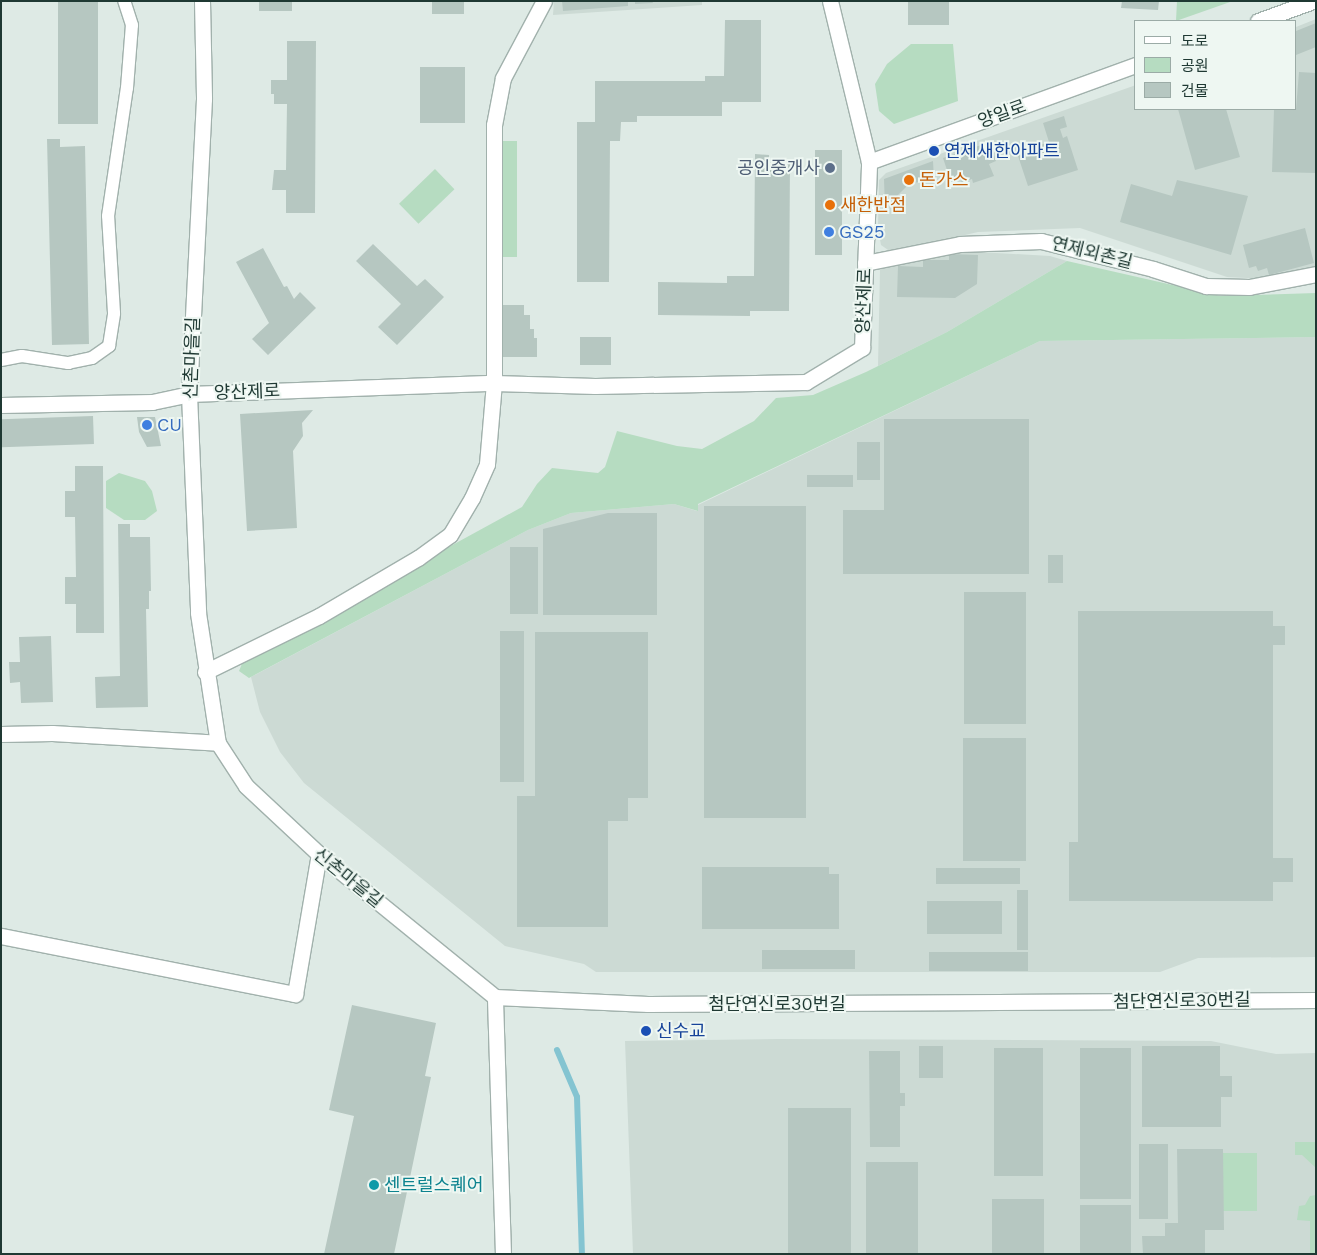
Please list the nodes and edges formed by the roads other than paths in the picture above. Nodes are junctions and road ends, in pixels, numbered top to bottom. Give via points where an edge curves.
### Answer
1 (124, 1) edge
2 (202, 1) edge
3 (544, 1) edge
4 (830, 1) edge
5 (1313, 1) edge
6 (1261, 20) edge
7 (1134, 66) edge
8 (869, 162) junction
9 (865, 264) junction
10 (1316, 274) edge
11 (1, 360) edge
12 (494, 383) junction
13 (189, 394) junction
14 (1, 405) edge
15 (205, 672) junction
16 (1, 734) edge
17 (218, 743) junction
18 (319, 854) junction
19 (1, 936) edge
20 (495, 996) junction
21 (1316, 1000) edge
22 (503, 1254) edge

1 - 11 lane via 132,26 127,88 108,216 114,312 109,346 92,358 68,363 22,356
2 - 13 street, 신촌마을길 via 204,99
3 - 12 street via 503,78 494,125
4 - 8 street, 양산제로
5 - 6 street
7 - 8 street, 양일로
8 - 9 street, 양산제로
9 - 10 street, 연제외촌길 via 960,244 1041,241 1153,268 1206,286 1250,287
9 - 12 street, 양산제로 via 862,348 806,382 604,386
12 - 13 street, 양산제로
12 - 15 street via 487,464 450,535 418,558 319,616
13 - 14 street, 양산제로 via 152,402
13 - 15 street, 신촌마을길 via 198,613
15 - 17 street, 신촌마을길
16 - 17 street via 52,733
17 - 18 street, 신촌마을길 via 246,786
18 - 19 street via 295,994
18 - 20 street, 신촌마을길
20 - 21 street, 첨단연신로30번길 via 648,1004
20 - 22 street

